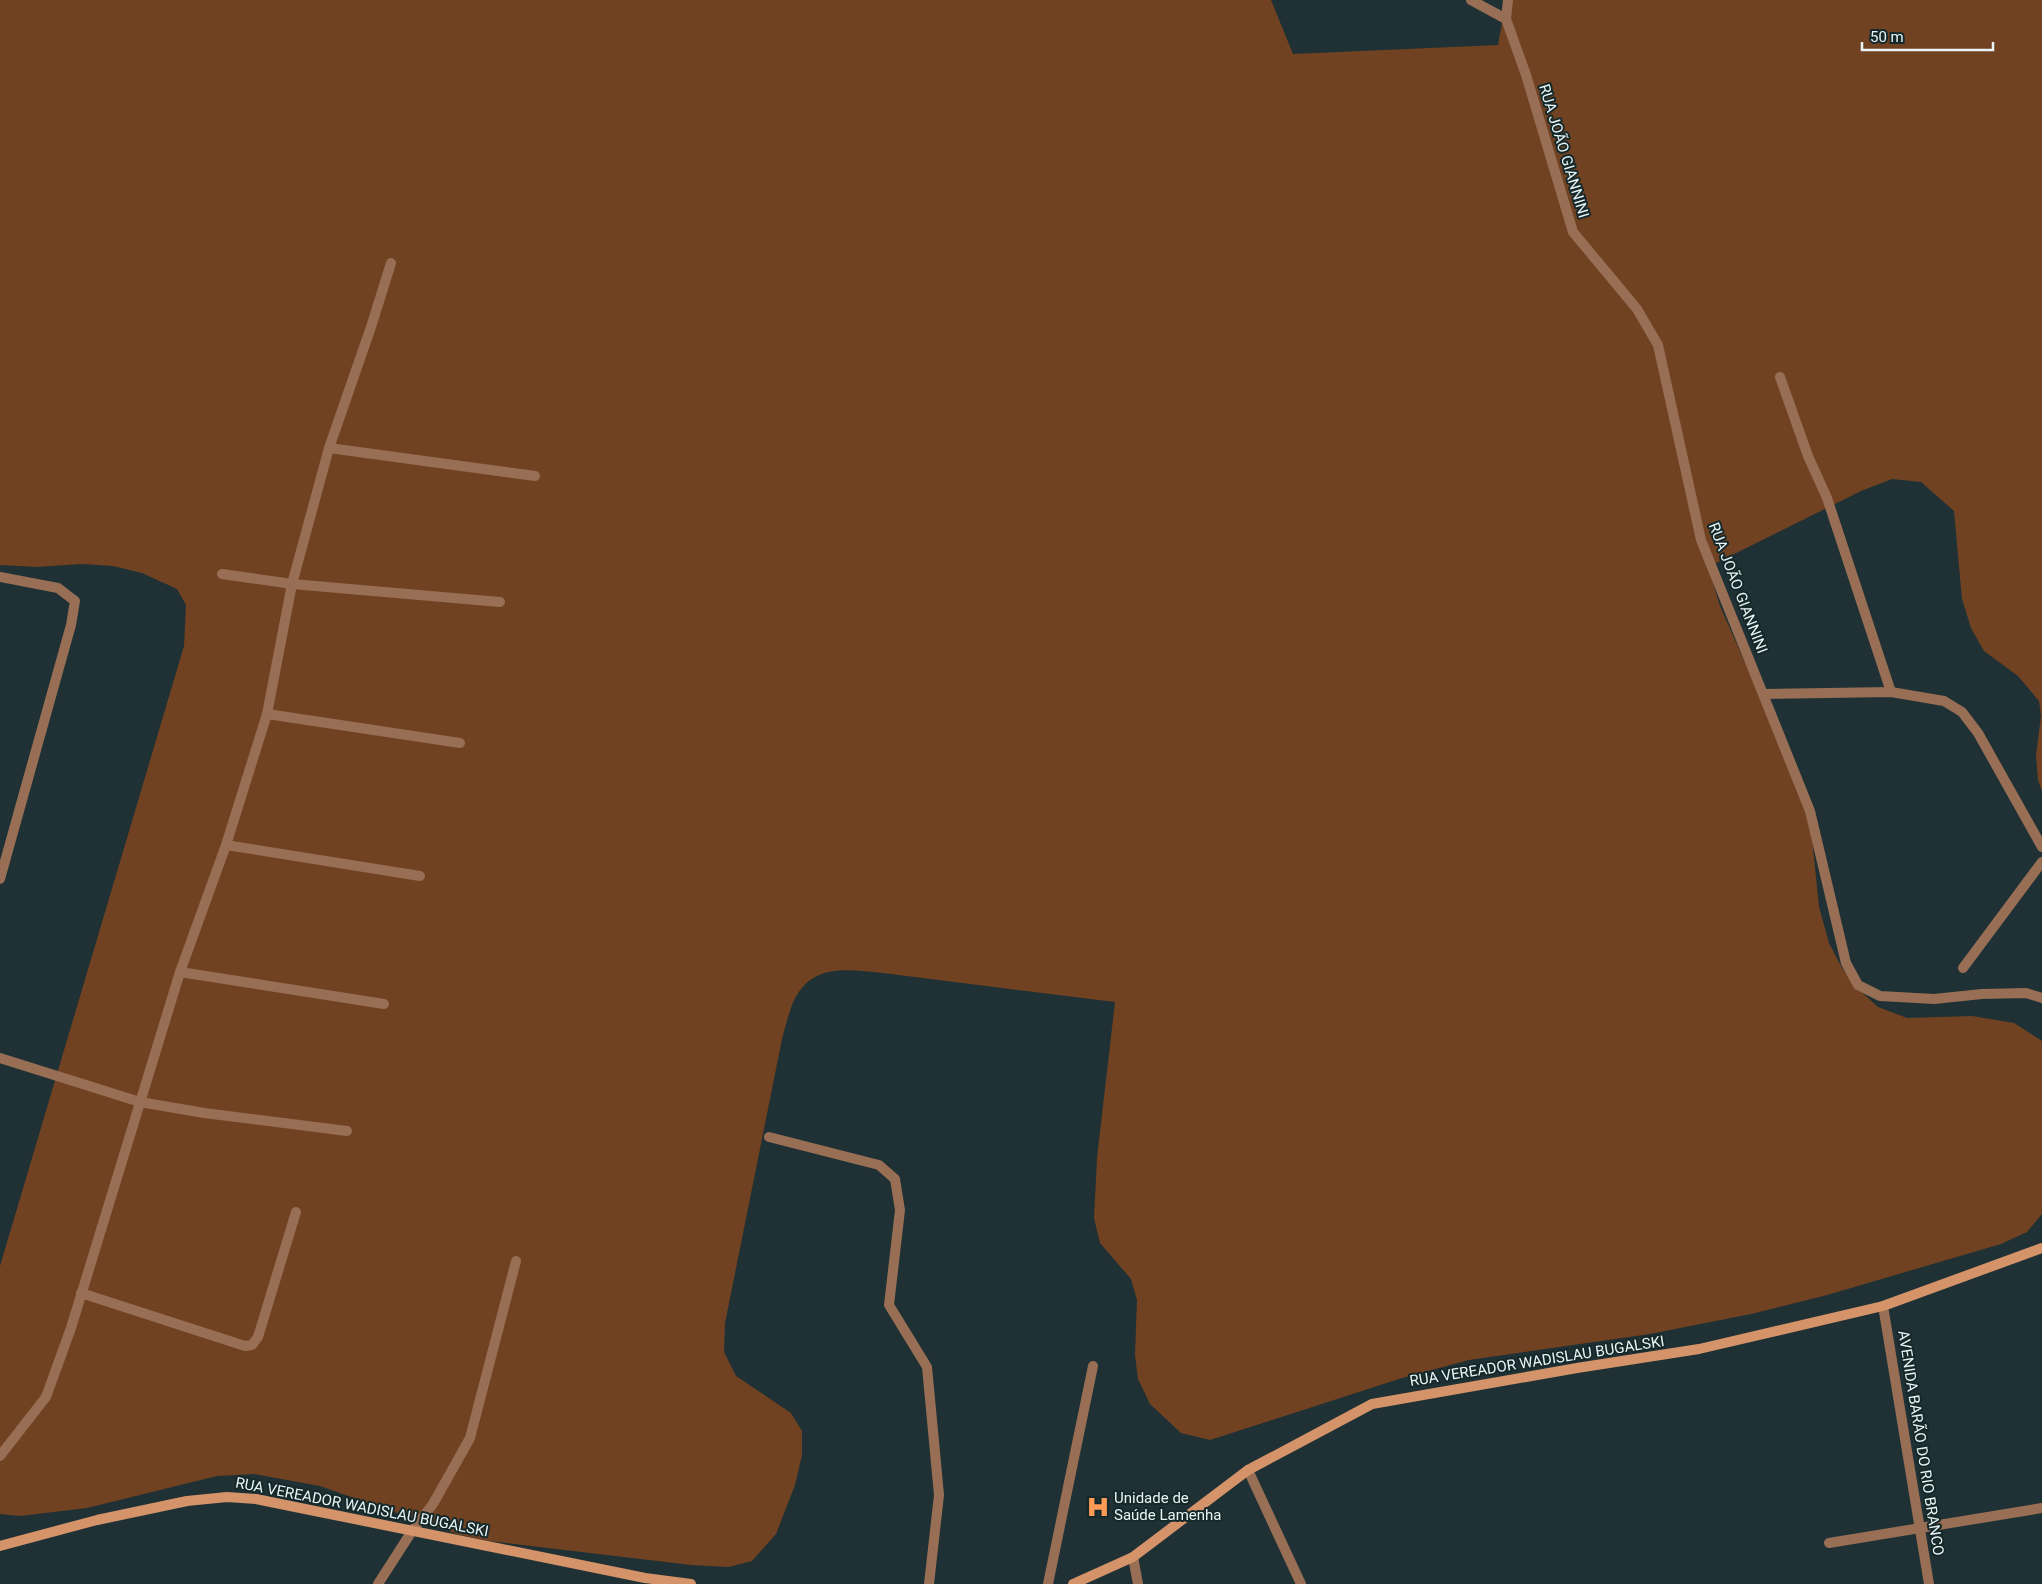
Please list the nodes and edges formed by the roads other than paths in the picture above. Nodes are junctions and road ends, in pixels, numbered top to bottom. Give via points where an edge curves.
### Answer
1 (1471, 0) edge
2 (1508, 0) edge
3 (1506, 19) junction
4 (390, 263) dead end
5 (1780, 377) dead end
6 (329, 448) junction
7 (535, 476) dead end
8 (222, 574) dead end
9 (0, 577) edge
10 (292, 584) junction
11 (500, 602) dead end
12 (1892, 692) junction
13 (1763, 694) junction
14 (267, 714) junction
15 (460, 743) dead end
16 (226, 845) junction
17 (2042, 847) edge
18 (2042, 862) edge
19 (420, 876) dead end
20 (0, 879) edge
21 (1963, 968) dead end
22 (180, 972) junction
23 (2042, 998) edge
24 (384, 1004) dead end
25 (0, 1058) edge
26 (140, 1102) junction
27 (347, 1131) dead end
28 (768, 1137) dead end
29 (296, 1212) dead end
30 (2042, 1248) edge
31 (516, 1261) dead end
32 (82, 1293) junction
33 (1883, 1306) junction
34 (1093, 1366) dead end
35 (0, 1456) edge
36 (1248, 1470) junction
37 (2042, 1508) edge
38 (1920, 1528) junction
39 (412, 1531) junction
40 (1829, 1543) dead end
41 (0, 1546) edge
42 (1133, 1557) junction
43 (378, 1584) edge
44 (691, 1584) edge
45 (930, 1584) edge
46 (1048, 1584) edge
47 (1073, 1584) edge
48 (1138, 1584) edge
49 (1301, 1584) edge
50 (1929, 1584) edge

1 - 3 street
2 - 3 street
3 - 13 street, RUA JOÃO GIANNINI via 1573,232 1637,309 1658,345 1700,540
4 - 6 street
5 - 12 street via 1808,456 1827,498
6 - 7 street
6 - 10 street
8 - 10 street
9 - 20 street via 58,588 75,601
10 - 11 street
10 - 14 street
12 - 13 street
12 - 17 street via 1944,702 1962,712 1978,733
13 - 23 street, RUA JOÃO GIANNINI via 1810,811 1846,963 1858,985 1880,996 1934,999 2026,993
14 - 15 street
14 - 16 street
16 - 19 street
16 - 22 street
18 - 21 street
22 - 24 street
22 - 26 street
25 - 26 street
26 - 27 street
26 - 32 street
28 - 45 street via 879,1165 895,1179 900,1210 888,1305 927,1367 939,1495
29 - 32 street via 258,1337 252,1345 245,1346
30 - 33 main road, RUA VEREADOR WADISLAU BUGALSKI
31 - 39 street via 470,1438 433,1504
32 - 35 street via 46,1397
33 - 36 main road, RUA VEREADOR WADISLAU BUGALSKI via 1699,1349 1372,1404
33 - 38 street, AVENIDA BARÃO DO RIO BRANCO
34 - 46 street
36 - 42 main road, RUA VEREADOR WADISLAU BUGALSKI
36 - 49 street
37 - 38 street
38 - 40 street
38 - 50 street, AVENIDA BARÃO DO RIO BRANCO
39 - 41 main road, RUA VEREADOR WADISLAU BUGALSKI via 227,1496 186,1501
39 - 43 street
39 - 44 main road, RUA VEREADOR WADISLAU BUGALSKI via 645,1578
42 - 47 main road, RUA VEREADOR WADISLAU BUGALSKI
42 - 48 street

